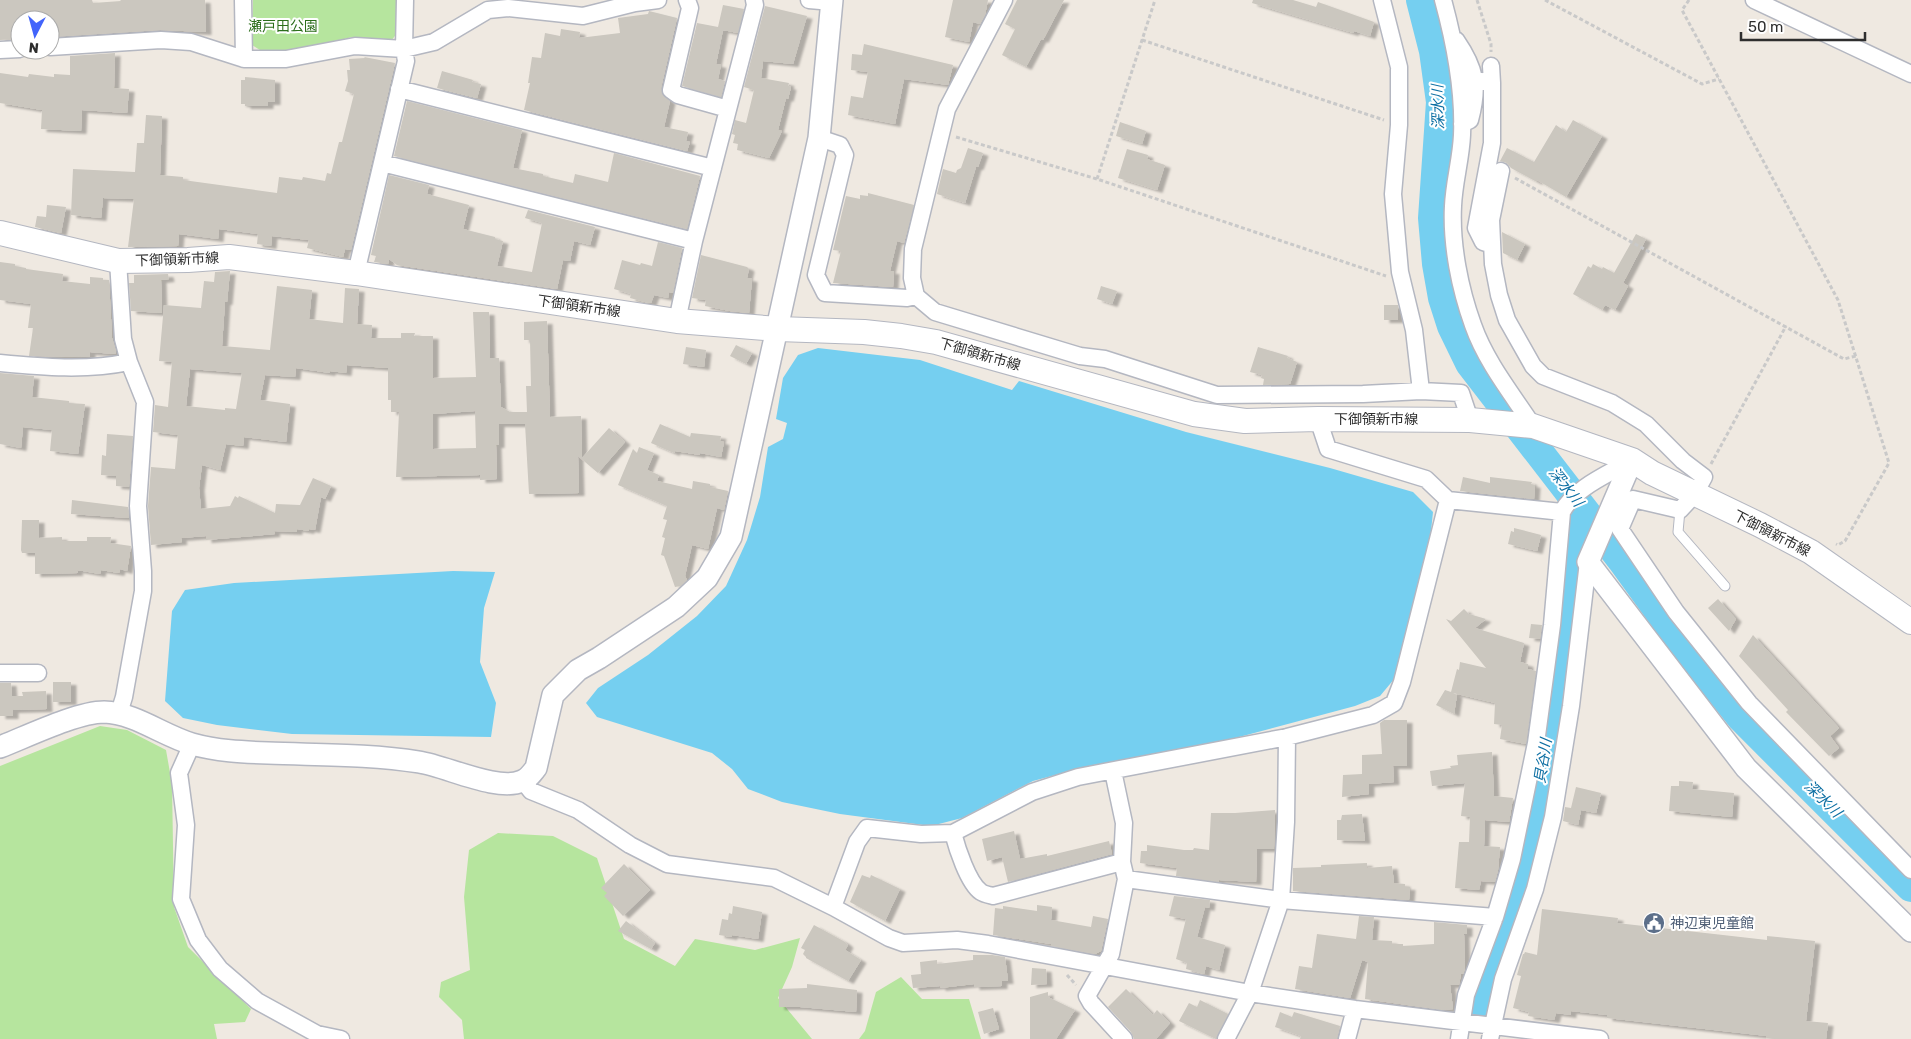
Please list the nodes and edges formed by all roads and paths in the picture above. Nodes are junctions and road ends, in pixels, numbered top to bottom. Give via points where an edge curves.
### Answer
1 (243, 0) edge
2 (405, 0) edge
3 (658, 0) edge
4 (687, 0) edge
5 (754, 0) edge
6 (809, 0) edge
7 (1004, 0) edge
8 (1155, 0) edge
9 (1382, 0) edge
10 (1443, 0) edge
11 (1477, 0) edge
12 (1545, 0) edge
13 (1688, 0) edge
14 (1754, 0) edge
15 (832, 1) edge
16 (1452, 34) junction
17 (1142, 40) junction
18 (60, 46) edge
19 (404, 49) junction
20 (244, 58) junction
21 (1491, 66) joint
22 (1911, 74) edge
23 (1719, 79) junction
24 (1474, 80) junction
25 (1492, 83) junction
26 (399, 89) junction
27 (728, 109) junction
28 (1462, 124) junction
29 (1399, 125) junction
30 (941, 132) junction
31 (819, 138) junction
32 (382, 163) junction
33 (713, 168) junction
34 (1502, 170) joint
35 (1097, 179) junction
36 (0, 233) edge
37 (694, 241) junction
38 (1492, 245) junction
39 (118, 261) junction
40 (1400, 272) junction
41 (356, 273) junction
42 (916, 296) junction
43 (678, 321) junction
44 (1786, 326) junction
45 (778, 329) junction
46 (1856, 356) junction
47 (129, 362) junction
48 (0, 363) edge
49 (1421, 391) junction
50 (1318, 419) junction
51 (1470, 420) junction
52 (1534, 426) junction
53 (1632, 460) junction
54 (1693, 494) junction
55 (1448, 500) junction
56 (1564, 507) junction
57 (1829, 541) dead end
58 (1591, 554) junction
59 (1725, 586) dead end
60 (1911, 622) edge
61 (0, 672) edge
62 (38, 673) dead end
63 (119, 713) junction
64 (1288, 736) junction
65 (192, 744) junction
66 (0, 747) edge
67 (1113, 771) junction
68 (523, 781) junction
69 (953, 833) junction
70 (1122, 862) junction
71 (1911, 870) edge
72 (1126, 879) junction
73 (1281, 900) junction
74 (833, 908) junction
75 (1495, 916) junction
76 (1911, 930) edge
77 (1104, 966) junction
78 (1250, 994) junction
79 (1355, 1009) junction
80 (1461, 1022) junction
81 (1491, 1032) edge
82 (341, 1039) edge
83 (1124, 1039) edge
84 (1226, 1039) edge
85 (1347, 1039) edge
86 (1459, 1039) edge
87 (1600, 1039) edge

1 - 20 street
2 - 19 street
3 - 19 street via 584,16 508,8 488,10 434,42
4 - 27 street via 690,8 671,90 678,95
5 - 27 street
6 - 15 street
7 - 30 street via 947,110
8 - 17 path
9 - 29 street via 1399,67
10 - 16 street
11 - 21 path via 1491,44
12 - 23 path via 1702,84
13 - 23 path via 1682,10
14 - 22 street
15 - 31 street
16 - 24 street via 1468,58
16 - 28 street
17 - 29 path
17 - 35 path
18 - 20 street via 161,40 191,42
19 - 20 street via 355,46 286,59
19 - 26 street via 406,62
21 - 25 street
23 - 46 path via 1838,300
24 - 25 street
24 - 28 street via 1475,100 1470,120
25 - 38 street via 1492,142 1476,228 1483,242
26 - 32 street
26 - 33 street
27 - 33 street
28 - 52 street via 1453,206 1454,242 1461,286 1484,351
29 - 40 street via 1393,194
30 - 35 path
30 - 42 street via 913,249 912,278
31 - 42 street via 840,145 845,155 816,275 825,293
31 - 45 street
32 - 37 street
32 - 41 street
33 - 37 street
34 - 38 street via 1491,220
34 - 44 path
35 - 40 path via 1385,276
36 - 39 main road, 下御領新市線
37 - 43 street
38 - 54 street via 1496,280 1507,320 1533,366 1544,376 1612,403 1646,424 1683,461
39 - 41 main road, 下御領新市線 via 229,257
39 - 47 street via 123,340
40 - 49 street via 1414,330
41 - 43 main road, 下御領新市線
42 - 49 street via 935,312 1217,395
43 - 45 main road, 下御領新市線
44 - 46 path via 1844,359
44 - 54 path
45 - 50 main road, 下御領新市線 via 864,332 936,342 1194,414 1245,421
45 - 68 street via 731,537 707,578 676,607 578,670 553,695 536,768
46 - 57 path via 1889,463 1845,541 1838,545
47 - 48 street via 110,366 44,367
47 - 63 street via 145,402 138,506 143,591
49 - 51 street via 1461,393
50 - 51 main road, 下御領新市線
50 - 55 street via 1328,449 1426,479
51 - 52 main road, 下御領新市線
52 - 53 main road, 下御領新市線
53 - 54 main road, 下御領新市線
53 - 56 street via 1583,489
53 - 58 street
54 - 59 lane via 1678,532
54 - 60 main road, 下御領新市線 via 1812,552
54 - 71 street via 1633,499 1620,529 1676,612 1749,703
55 - 56 street
55 - 64 street via 1394,703 1373,716
56 - 75 street via 1536,743 1512,859
58 - 76 street via 1746,768
58 - 81 street via 1553,817 1535,889 1503,979
61 - 62 street
63 - 65 street
63 - 66 street via 91,713
64 - 67 street
64 - 73 street
65 - 68 street via 229,751 418,762 498,784
65 - 82 street via 179,773 186,825 181,899 198,940 220,969 257,1001 317,1034
67 - 69 street via 1078,777 1032,792
67 - 70 street via 1124,823
68 - 74 street via 530,791 578,810 630,845 667,864 774,878
69 - 70 street via 972,881 980,892 993,896
69 - 74 street via 922,834 867,828 857,842
70 - 72 street
72 - 73 street
72 - 77 street via 1111,954
73 - 75 street
73 - 78 street
74 - 77 street via 903,943 957,940
75 - 80 street via 1466,995
77 - 78 street
77 - 83 street via 1087,996
78 - 79 street
78 - 84 street
79 - 80 street
79 - 85 street
80 - 81 street
80 - 86 street
81 - 87 street

